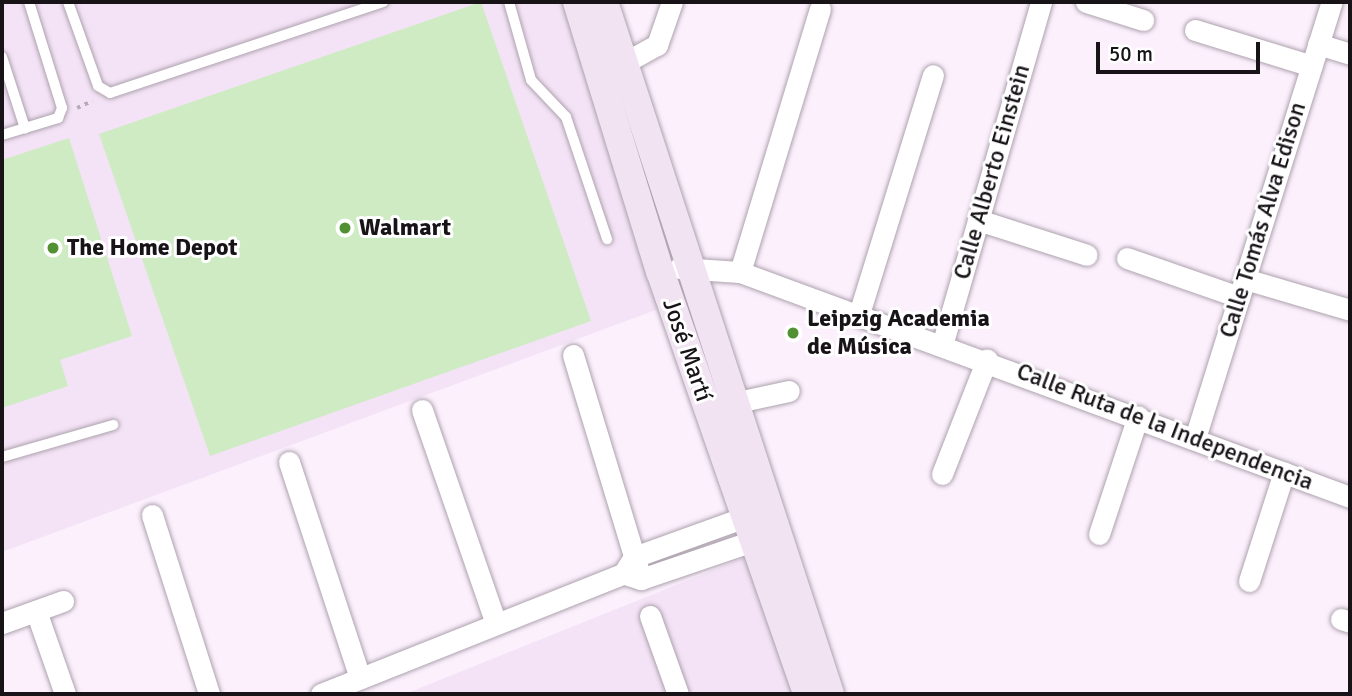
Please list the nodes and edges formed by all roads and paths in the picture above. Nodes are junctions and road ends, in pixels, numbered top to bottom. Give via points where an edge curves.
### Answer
1 (29, 2) edge
2 (68, 2) edge
3 (383, 2) edge
4 (509, 2) edge
5 (577, 2) edge
6 (604, 2) edge
7 (672, 2) edge
8 (1041, 2) edge
9 (1086, 2) edge
10 (1332, 2) edge
11 (820, 9) dead end
12 (1143, 20) dead end
13 (1195, 30) dead end
14 (1318, 44) junction
15 (1350, 54) edge
16 (2, 57) edge
17 (624, 63) junction
18 (1312, 66) junction
19 (933, 75) dead end
20 (110, 93) junction
21 (58, 118) junction
22 (25, 128) junction
23 (2, 135) edge
24 (978, 220) junction
25 (607, 239) dead end
26 (1087, 255) dead end
27 (1127, 258) dead end
28 (690, 266) junction
29 (660, 271) junction
30 (740, 272) junction
31 (1242, 288) junction
32 (1350, 310) edge
33 (859, 314) junction
34 (943, 342) junction
35 (573, 355) dead end
36 (987, 359) junction
37 (789, 391) dead end
38 (733, 403) junction
39 (422, 410) dead end
40 (1138, 416) junction
41 (113, 425) dead end
42 (1195, 438) junction
43 (2, 457) edge
44 (289, 462) dead end
45 (1284, 472) junction
46 (942, 474) dead end
47 (1350, 498) edge
48 (152, 515) dead end
49 (760, 525) junction
50 (1099, 534) dead end
51 (633, 570) junction
52 (1249, 580) dead end
53 (63, 601) dead end
54 (36, 611) junction
55 (650, 616) dead end
56 (2, 623) edge
57 (496, 624) junction
58 (360, 678) junction
59 (65, 694) edge
60 (209, 694) edge
61 (321, 694) edge
62 (678, 694) edge
63 (807, 694) edge
64 (830, 694) edge

1 - 21 lane via 62,97
2 - 20 lane via 98,86
3 - 20 lane
4 - 25 lane via 531,80 566,117
5 - 29 main road, José Martí
6 - 17 main road, José Martí
7 - 17 street via 657,45
8 - 24 street, Calle Alberto Einstein
9 - 12 street
10 - 14 street, Calle Tomás Alva Edison
11 - 30 street
13 - 18 street
14 - 15 street
14 - 18 street, Calle Tomás Alva Edison
16 - 22 lane
17 - 28 main road, José Martí
18 - 31 street, Calle Tomás Alva Edison
19 - 33 street
20 - 21 path
21 - 22 lane
22 - 23 lane
24 - 26 street
24 - 34 street, Calle Alberto Einstein
27 - 31 street
28 - 29 street, Calle Ruta de la Independencia
28 - 30 street, Calle Ruta de la Independencia
28 - 38 main road, José Martí
29 - 49 main road, José Martí
30 - 33 street, Calle Ruta de la Independencia
31 - 32 street
31 - 42 street, Calle Tomás Alva Edison
33 - 34 street, Calle Ruta de la Independencia
34 - 36 street, Calle Ruta de la Independencia
35 - 51 street
36 - 40 street, Calle Ruta de la Independencia
36 - 46 street
37 - 38 street
38 - 49 main road, José Martí
39 - 57 street
40 - 42 street, Calle Ruta de la Independencia
40 - 50 street
41 - 43 lane
42 - 45 street, Calle Ruta de la Independencia
44 - 58 street
45 - 47 street, Calle Ruta de la Independencia
45 - 52 street
48 - 60 street
49 - 51 street
49 - 63 main road, José Martí
49 - 64 main road, José Martí
51 - 57 street
53 - 54 street
54 - 56 street
54 - 59 street
55 - 62 street
57 - 58 street
58 - 61 street

